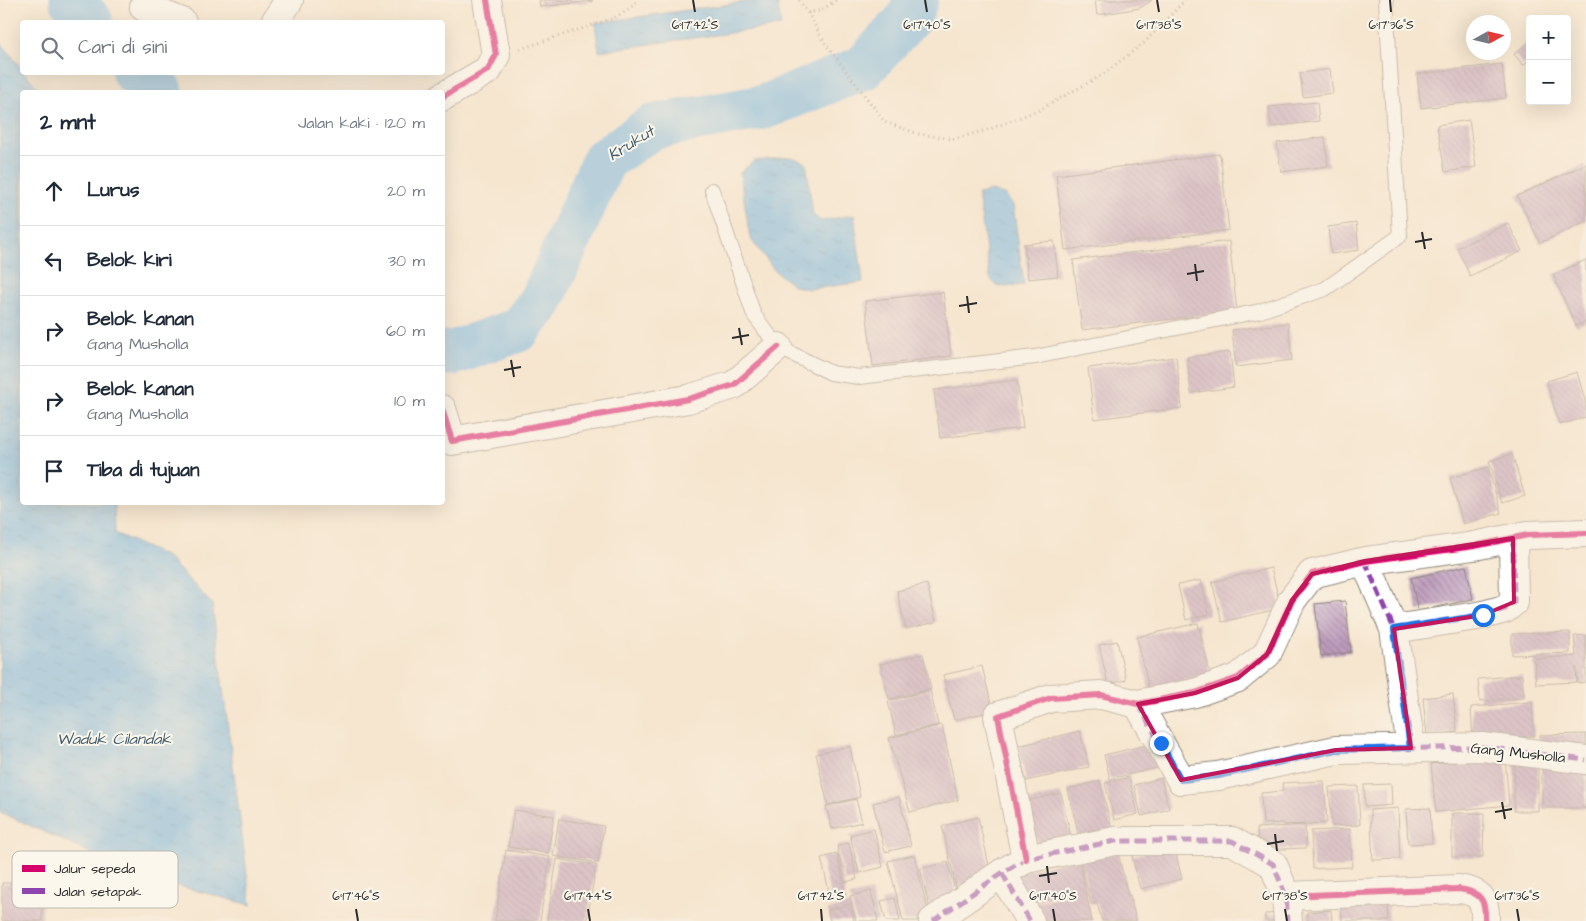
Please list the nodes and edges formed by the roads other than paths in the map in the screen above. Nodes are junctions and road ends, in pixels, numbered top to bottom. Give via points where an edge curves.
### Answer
1 (289, 0) edge
2 (487, 0) edge
3 (1386, 0) edge
4 (144, 7) dead end
5 (177, 20) edge
6 (276, 20) edge
7 (445, 95) edge
8 (712, 190) dead end
9 (778, 347) junction
10 (445, 419) edge
11 (1586, 533) edge
12 (1513, 538) junction
13 (1365, 561) junction
14 (1394, 629) junction
15 (1138, 704) junction
16 (1410, 748) junction
17 (1586, 760) edge
18 (1026, 859) junction
19 (1002, 874) junction
20 (1287, 908) edge
21 (933, 921) edge
22 (1030, 921) edge
23 (1485, 921) edge

1 - 6 street
2 - 7 street via 496,55 488,70
3 - 9 lane via 1400,236 1325,289 1260,311 1035,357 859,377 831,373
4 - 5 street
8 - 9 lane via 754,315
9 - 10 street via 734,386 679,401 452,442
11 - 12 street
12 - 13 street
12 - 14 street via 1514,602 1505,609
13 - 14 street
13 - 15 street via 1312,574 1292,600 1267,654 1238,678 1195,693
14 - 16 street
15 - 16 street, Gang Musholla via 1181,780 1218,776 1336,750
15 - 18 street via 1101,695 1051,698 998,716
16 - 17 street, Gang Musholla via 1483,746
18 - 19 street
18 - 20 street via 1115,841 1232,841 1273,864
19 - 21 street
19 - 22 street
20 - 23 street via 1459,889 1480,897 1486,909

